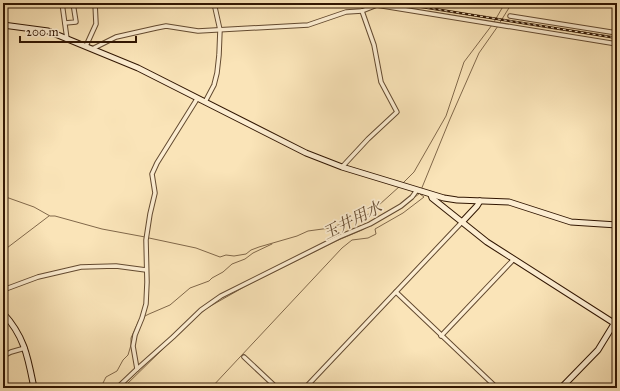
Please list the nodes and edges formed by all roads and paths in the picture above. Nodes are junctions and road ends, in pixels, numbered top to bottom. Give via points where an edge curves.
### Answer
1 (62, 3) edge
2 (73, 3) edge
3 (95, 3) edge
4 (214, 3) edge
5 (364, 3) edge
6 (377, 4) edge
7 (362, 11) junction
8 (510, 16) dead end
9 (65, 23) junction
10 (3, 25) edge
11 (220, 30) junction
12 (617, 33) edge
13 (67, 39) junction
14 (617, 44) edge
15 (86, 46) junction
16 (92, 49) junction
17 (197, 99) junction
18 (205, 102) junction
19 (342, 167) junction
20 (418, 191) junction
21 (431, 195) junction
22 (480, 201) junction
23 (462, 222) junction
24 (617, 225) edge
25 (513, 260) junction
26 (146, 270) junction
27 (3, 290) edge
28 (396, 292) junction
29 (3, 313) edge
30 (616, 323) edge
31 (441, 336) junction
32 (26, 348) junction
33 (3, 356) edge
34 (244, 357) dead end
35 (137, 369) junction
36 (34, 388) edge
37 (117, 388) edge
38 (277, 388) edge
39 (305, 388) edge
40 (497, 388) edge
41 (561, 388) edge

1 - 9 street
2 - 9 street via 76,22
3 - 15 street via 96,24
4 - 11 street
5 - 6 street
6 - 7 street
6 - 14 street
7 - 11 street via 346,12 308,25
7 - 19 street via 374,45 381,82 397,112
8 - 12 street
9 - 13 street
10 - 13 street via 48,31
11 - 16 street via 198,31 166,26 116,37
11 - 18 street via 218,73
13 - 15 street
15 - 16 street
16 - 17 street via 138,68
17 - 18 street
17 - 26 street via 152,174 155,193 146,235
18 - 19 street via 306,154
19 - 20 street
20 - 21 street
20 - 35 street via 401,206 370,224 339,236 221,296 201,310
21 - 22 street
21 - 23 street
22 - 23 street
22 - 24 street via 509,202 571,222
23 - 25 street
23 - 28 street
25 - 30 street
25 - 31 street
26 - 27 street via 116,266 81,266 38,277
26 - 35 street via 146,304 133,346
28 - 31 street
28 - 39 street
29 - 32 street via 14,325
30 - 41 street via 598,350
31 - 40 street
32 - 33 street
32 - 36 street
34 - 38 street
35 - 37 street

